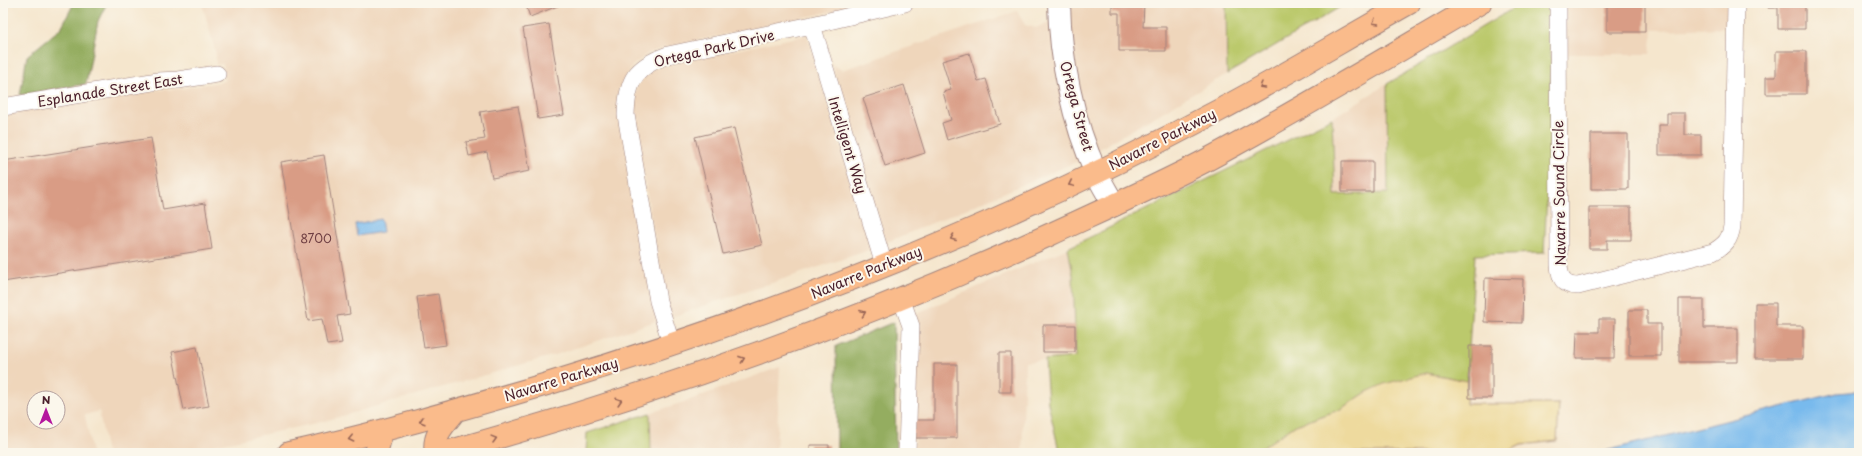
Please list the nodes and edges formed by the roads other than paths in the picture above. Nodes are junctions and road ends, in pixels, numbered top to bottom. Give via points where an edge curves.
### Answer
1 (904, 3) edge
2 (1059, 3) edge
3 (1409, 3) edge
4 (1480, 3) edge
5 (1558, 3) edge
6 (1736, 3) edge
7 (812, 25) junction
8 (216, 74) dead end
9 (3, 107) edge
10 (1096, 172) junction
11 (1114, 204) junction
12 (884, 265) junction
13 (901, 298) junction
14 (672, 346) junction
15 (455, 411) junction
16 (381, 432) junction
17 (289, 453) edge
18 (376, 453) edge
19 (436, 453) edge
20 (443, 453) edge
21 (907, 453) edge

1 - 7 street, Ortega Park Drive
2 - 10 street, Ortega Street via 1065,72
3 -> 10 highway, Navarre Parkway via 1218,111
4 - 11 highway via 1203,162
5 - 6 street, Navarre Sound Circle via 1559,265 1560,278 1571,286 1713,252 1725,245 1730,238
7 - 12 street, Intelligent Way
7 - 14 street, Ortega Park Drive via 668,55 651,61 639,70 630,84 626,115 658,301
8 - 9 street, Esplanade Street East
10 - 11 street, Ortega Street
10 -> 12 highway, Navarre Parkway via 960,235
11 - 13 highway via 983,265
12 - 14 highway, Navarre Parkway via 785,305
20 -> 13 highway via 665,387
13 - 21 street via 911,326
14 - 15 highway, Navarre Parkway
15 -> 16 highway, Navarre Parkway
15 - 19 highway via 436,436
16 -> 17 highway, Navarre Parkway
16 - 18 highway

